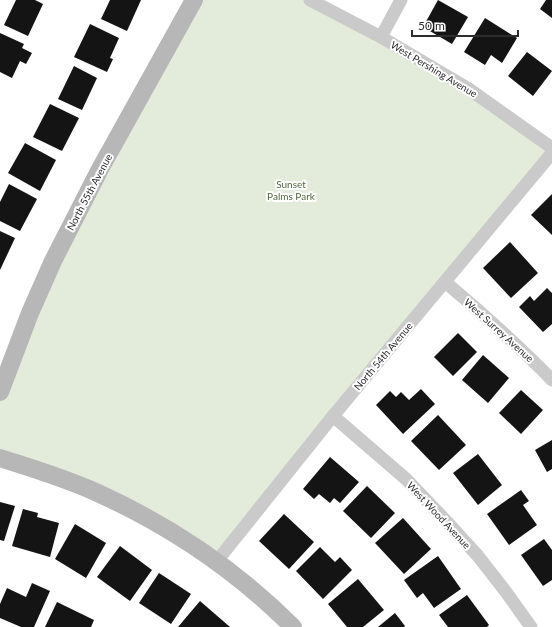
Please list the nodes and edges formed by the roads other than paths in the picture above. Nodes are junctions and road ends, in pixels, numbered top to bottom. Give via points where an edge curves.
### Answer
1 (194, 0) edge
2 (310, 0) edge
3 (401, 0) edge
4 (381, 37) junction
5 (552, 148) edge
6 (552, 153) edge
7 (445, 282) junction
8 (552, 380) edge
9 (0, 392) edge
10 (333, 416) junction
11 (0, 458) edge
12 (217, 561) junction
13 (293, 627) edge
14 (531, 627) edge

1 - 9 street, North 55th Avenue via 100,169 53,261
2 - 4 street, West Pershing Avenue
3 - 4 street
4 - 5 street, West Pershing Avenue via 469,89
6 - 7 street, North 54th Avenue
7 - 8 street, West Surrey Avenue
7 - 10 street, North 54th Avenue
10 - 12 street, North 54th Avenue
10 - 14 street, West Wood Avenue via 406,479 447,522 478,556
11 - 12 street via 99,493 163,526
12 - 13 street via 272,605

